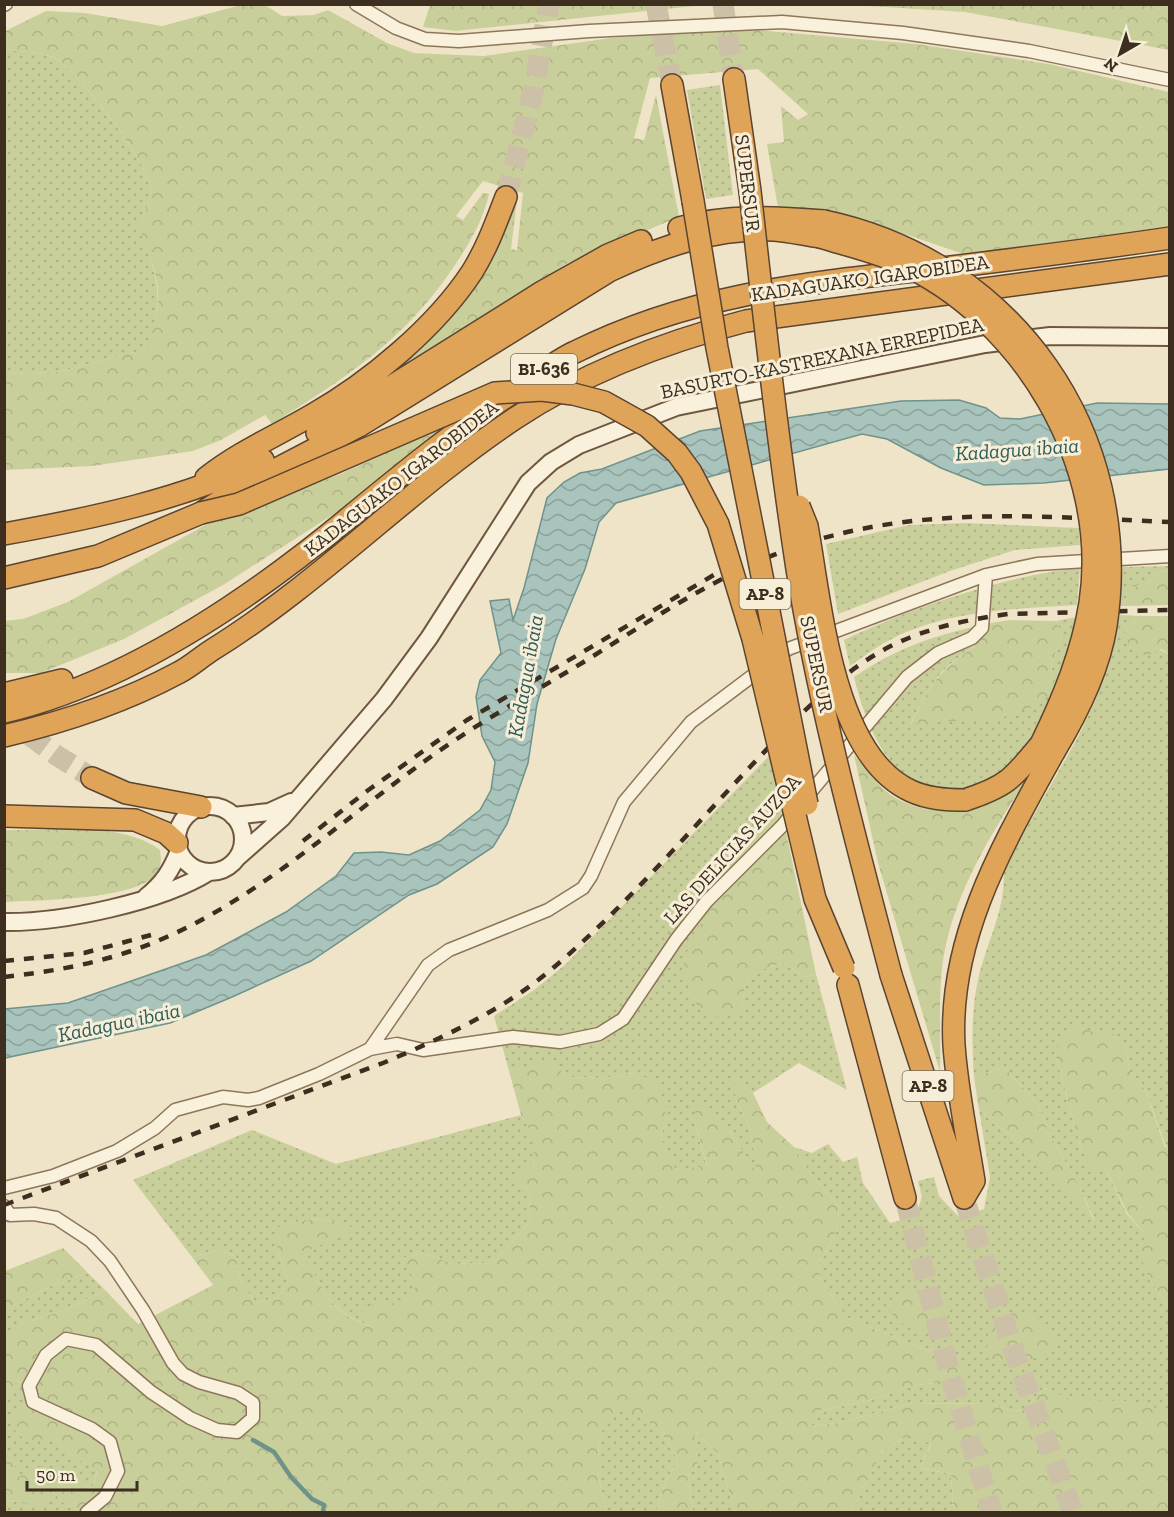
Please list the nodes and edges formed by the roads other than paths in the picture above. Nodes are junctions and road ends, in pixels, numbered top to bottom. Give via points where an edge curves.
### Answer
1 (356, 4) edge
2 (734, 79) tunnel mouth
3 (1170, 80) edge
4 (672, 85) tunnel mouth
5 (506, 197) tunnel mouth
6 (1170, 238) edge
7 (1170, 264) edge
8 (545, 299) junction
9 (1170, 337) edge
10 (784, 465) junction
11 (196, 486) junction
12 (201, 513) junction
13 (4, 534) edge
14 (1170, 556) edge
15 (986, 575) junction
16 (4, 578) edge
17 (124, 666) junction
18 (179, 673) junction
19 (4, 694) edge
20 (4, 711) edge
21 (4, 736) edge
22 (1047, 748) junction
23 (4, 750) edge
24 (92, 778) tunnel mouth
25 (302, 795) junction
26 (201, 807) junction
27 (4, 816) edge
28 (233, 816) junction
29 (178, 847) junction
30 (238, 857) junction
31 (209, 872) junction
32 (146, 897) junction
33 (6, 923) edge
34 (846, 976) junction
35 (370, 1049) junction
36 (4, 1188) edge
37 (905, 1198) tunnel mouth
38 (6, 1212) edge
39 (87, 1512) edge

1 - 3 street via 396,28 425,39 459,41 782,22 903,33 1029,51
2 - 10 highway, SUPERSUR / AP-8, bridge
4 - 34 highway, SUPERSUR / AP-8, bridge via 751,526
5 - 11 highway via 492,235 471,273 434,318 390,360 314,414 229,460
6 - 17 highway, KADAGUAKO IGAROBIDEA / BI-636 via 850,276 759,291 680,310 608,336 547,368 489,406 267,581 169,644
7 - 18 highway, KADAGUAKO IGAROBIDEA / BI-636 via 746,321 687,336 620,362 515,419 267,615
8 - 11 highway via 325,429 237,473
8 - 12 highway via 359,426
8 - 22 highway, bridge via 649,252 684,241 724,234 822,229 898,262 965,303 1012,349 1058,418 1085,493 1092,548 1090,601 1079,652
9 - 25 street, BASURTO-KASTREXANA ERREPIDEA via 1050,336 985,344 676,407 579,445 551,462 528,483 429,638 384,699
10 - 22 highway, bridge via 807,526 832,663 868,754 888,776 911,791 941,800 965,800 996,790
10 - 22 highway, SUPERSUR / AP-8, bridge via 798,570 826,710 891,975 964,1198 974,1181 954,1046 955,999 963,953 975,909
11 - 13 highway via 95,518
12 - 16 highway via 98,556
12 - 34 highway, bridge via 239,504 495,393 531,390 573,394 604,402 646,426 687,466 718,524 753,639 816,899
14 - 15 street, LAS DELICIAS AUZOA via 1037,564
15 - 35 street, LAS DELICIAS AUZOA via 788,649 691,722 624,802 583,888 548,910 450,950 428,965
15 - 35 street, LAS DELICIAS AUZOA via 982,628 972,638 938,652 907,677 782,826 706,902 676,939 623,1019 599,1034 560,1042 513,1037 423,1050 397,1044
17 - 19 highway
17 - 20 highway, KADAGUAKO IGAROBIDEA / BI-636 via 75,689
18 - 21 highway, KADAGUAKO IGAROBIDEA / BI-636 via 96,709
18 - 23 highway via 148,700 49,739
24 - 26 highway via 126,793
25 - 28 street, BASURTO-KASTREXANA ERREPIDEA via 269,813
25 - 30 street, BASURTO-KASTREXANA ERREPIDEA
26 - 28 street via 224,809
26 - 29 street via 180,824
27 - 29 highway via 135,820 166,833
28 - 30 street via 242,835
29 - 31 street via 191,866
29 - 32 street via 172,869
30 - 31 street via 220,870
31 - 32 street via 179,888
32 - 33 street via 62,916
34 - 37 highway, SUPERSUR / AP-8
35 - 36 street, LAS DELICIAS AUZOA via 260,1098 223,1097 175,1110 155,1128 117,1151 53,1176
38 - 39 street via 56,1218 91,1241 110,1261 183,1374 253,1402 253,1418 237,1432 217,1430 190,1418 151,1392 96,1345 66,1339 46,1355 29,1386 33,1402 92,1429 110,1443 118,1471 105,1497

